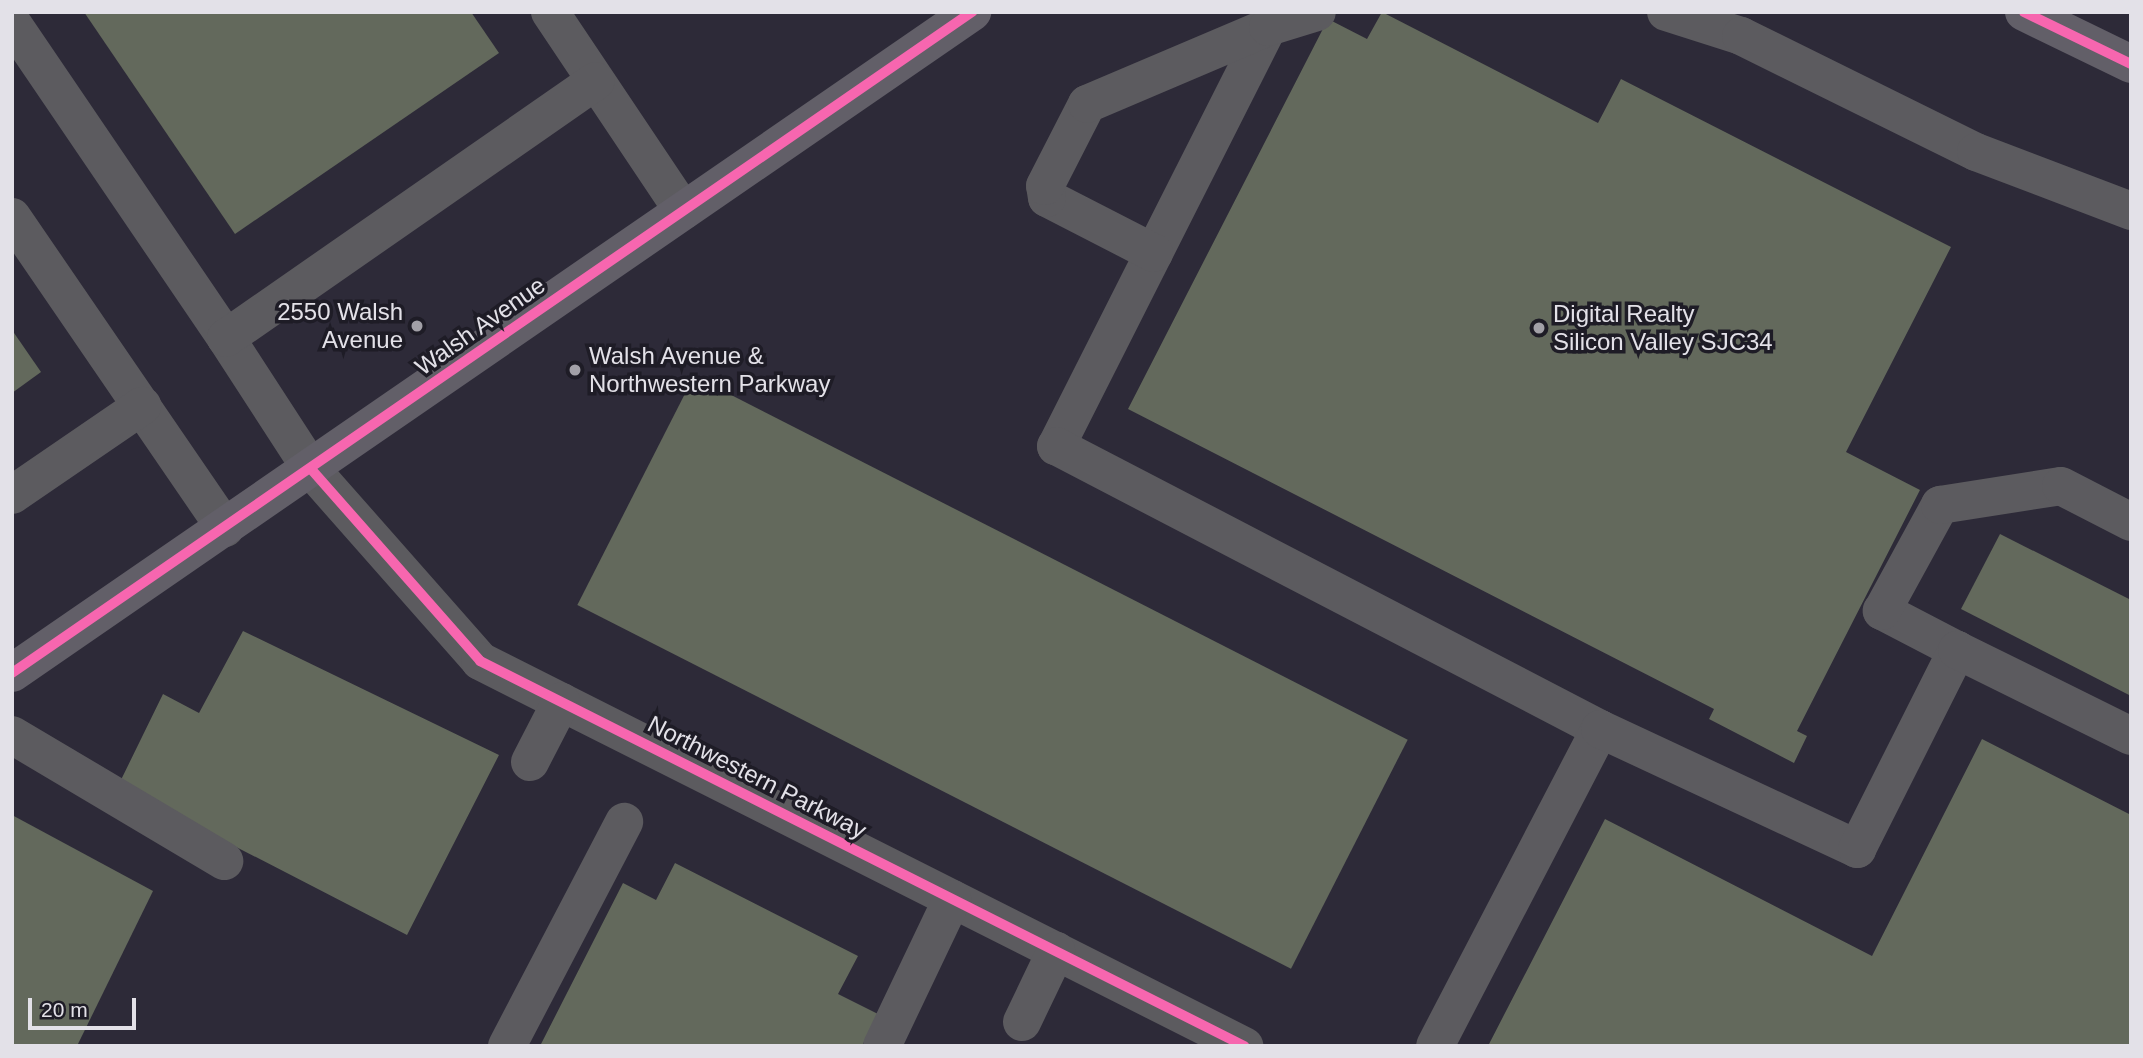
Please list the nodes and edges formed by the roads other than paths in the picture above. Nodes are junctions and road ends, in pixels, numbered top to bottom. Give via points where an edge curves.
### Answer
1 (550, 12) edge
2 (972, 12) edge
3 (1317, 12) edge
4 (1666, 12) edge
5 (2024, 12) edge
6 (1264, 20) edge
7 (12, 23) edge
8 (2131, 64) edge
9 (596, 81) junction
10 (683, 211) junction
11 (2131, 211) edge
12 (12, 217) edge
13 (1154, 253) junction
14 (226, 338) junction
15 (142, 407) junction
16 (311, 469) junction
17 (12, 495) edge
18 (2131, 523) edge
19 (225, 528) junction
20 (1957, 650) junction
21 (12, 673) edge
22 (561, 702) junction
23 (1600, 729) junction
24 (12, 735) edge
25 (2131, 736) edge
26 (530, 762) dead end
27 (624, 822) dead end
28 (224, 861) dead end
29 (952, 899) junction
30 (1056, 951) junction
31 (1022, 1022) dead end
32 (507, 1046) edge
33 (881, 1046) edge
34 (1244, 1046) edge
35 (1435, 1046) edge

1 - 9 street
2 - 10 main road, Walsh Avenue
3 - 6 street
4 - 11 street via 1741,36 1976,152
5 - 8 main road
6 - 13 street
6 - 13 street via 1087,104 1045,186 1047,198
7 - 14 street, Northwestern Parkway
9 - 10 street
9 - 14 street
10 - 16 main road, Walsh Avenue
12 - 15 street
13 - 23 street via 1056,446
14 - 16 street, Northwestern Parkway
15 - 17 street
15 - 19 street
16 - 19 main road, Walsh Avenue
16 - 22 street, Northwestern Parkway via 480,661
18 - 20 street via 2060,486 1940,505 1882,611
19 - 21 main road, Walsh Avenue
20 - 23 street via 1857,849
20 - 25 street
22 - 26 street
22 - 29 street, Northwestern Parkway
23 - 35 street
24 - 28 street
27 - 32 street
29 - 30 street, Northwestern Parkway
29 - 33 street
30 - 31 street
30 - 34 street, Northwestern Parkway

